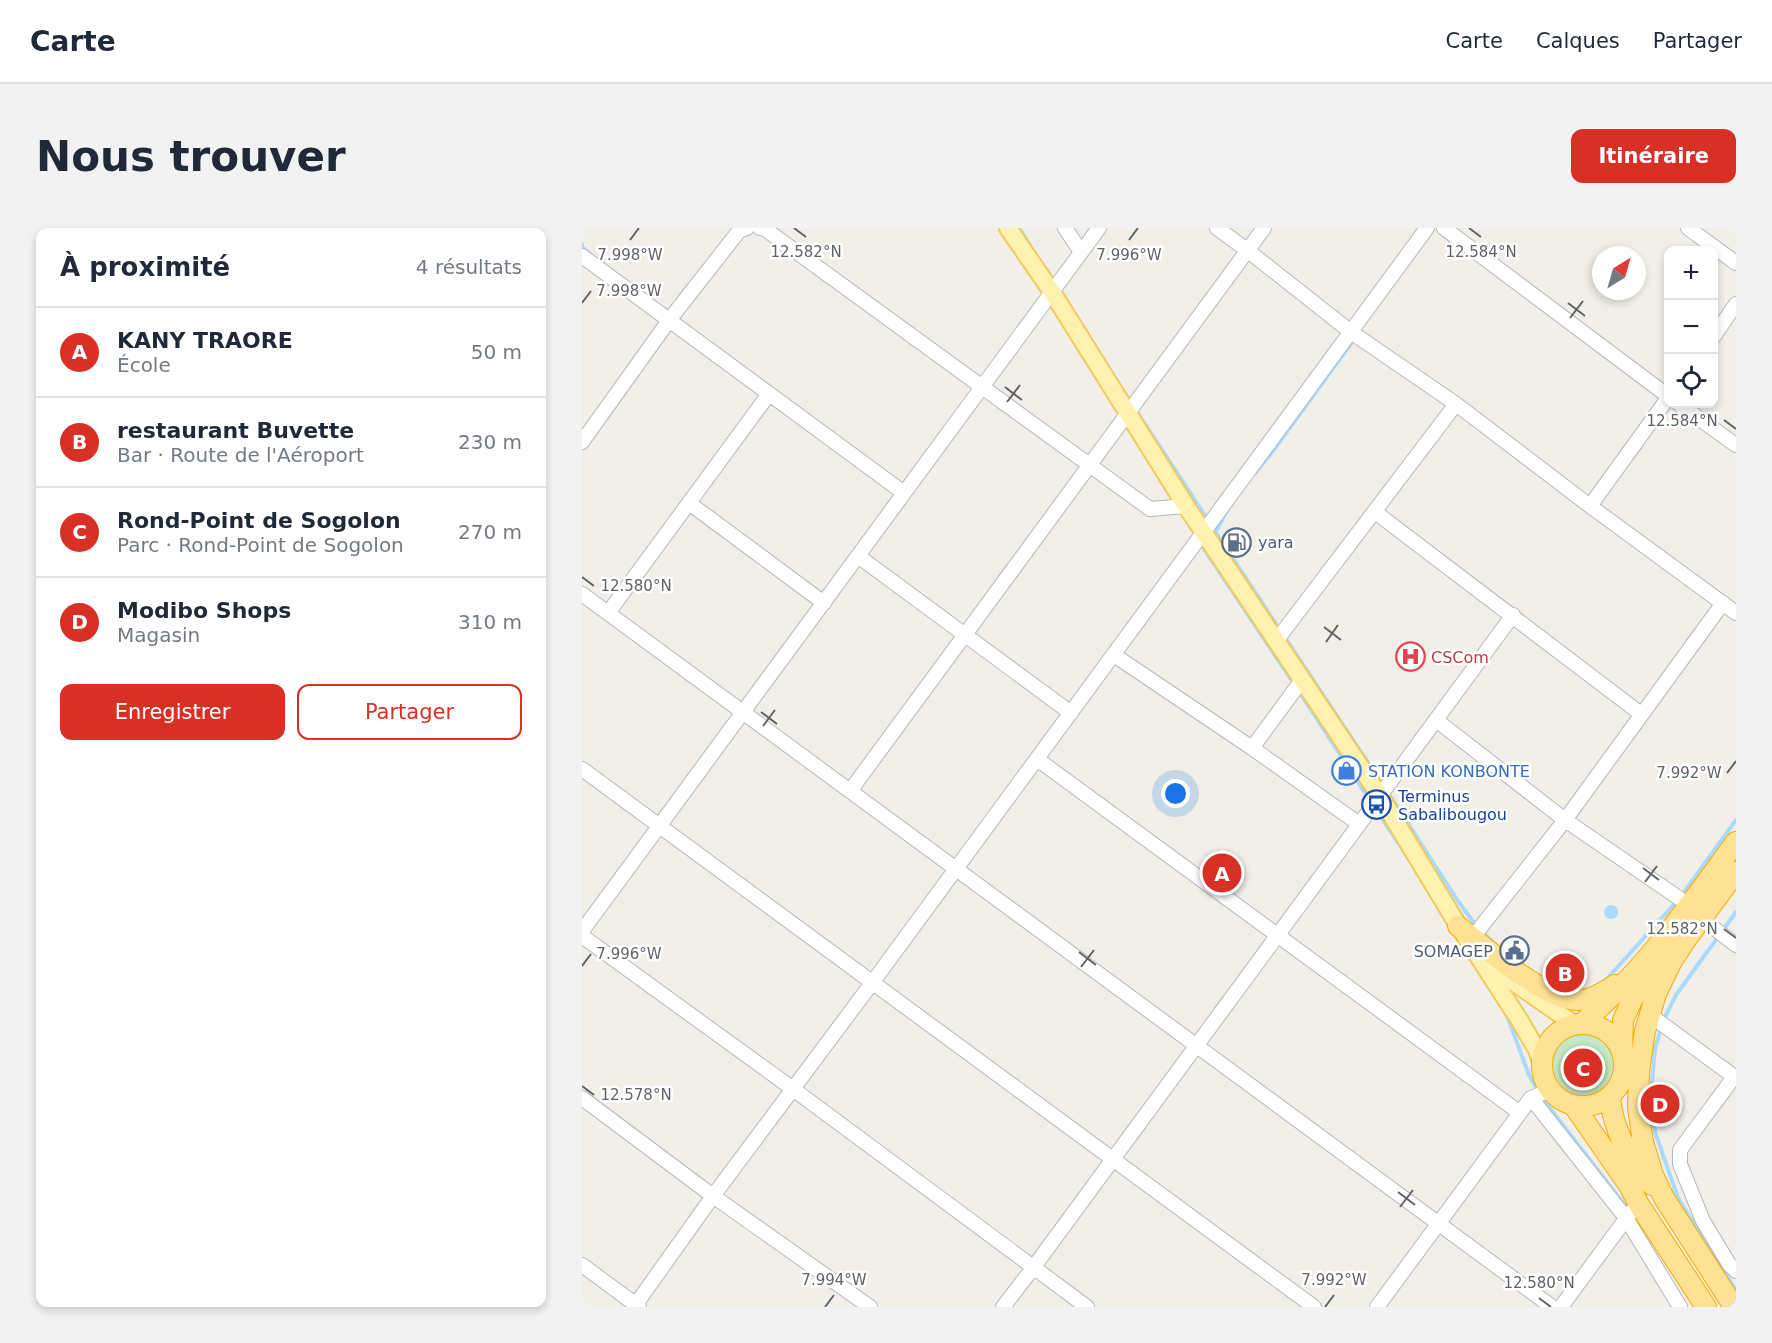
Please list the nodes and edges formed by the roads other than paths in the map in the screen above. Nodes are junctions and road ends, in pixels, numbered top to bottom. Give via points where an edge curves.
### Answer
1 (747, 228) edge
2 (760, 228) edge
3 (1008, 228) edge
4 (1065, 228) edge
5 (1099, 228) edge
6 (1217, 228) edge
7 (1264, 228) edge
8 (1427, 228) edge
9 (1444, 228) edge
10 (1688, 228) edge
11 (1247, 250) junction
12 (1081, 252) junction
13 (582, 256) edge
14 (1736, 264) edge
15 (1052, 292) junction
16 (1736, 304) edge
17 (670, 320) junction
18 (1718, 329) edge
19 (1351, 332) junction
20 (983, 386) junction
21 (769, 394) junction
22 (1664, 394) edge
23 (1664, 403) edge
24 (1456, 404) junction
25 (1684, 408) edge
26 (1127, 414) junction
27 (582, 442) edge
28 (1736, 446) edge
29 (1090, 465) junction
30 (904, 493) junction
31 (689, 503) junction
32 (1186, 506) junction
33 (1590, 506) junction
34 (1375, 512) junction
35 (1204, 532) junction
36 (858, 556) junction
37 (582, 594) edge
38 (824, 603) junction
39 (1723, 603) junction
40 (608, 613) junction
41 (1736, 613) edge
42 (1513, 615) junction
43 (965, 634) junction
44 (1276, 641) junction
45 (1114, 655) junction
46 (1302, 680) junction
47 (743, 712) junction
48 (1071, 713) junction
49 (1641, 714) junction
50 (1436, 720) junction
51 (1252, 748) junction
52 (1037, 759) junction
53 (582, 769) edge
54 (850, 790) junction
55 (1380, 796) junction
56 (1565, 820) junction
57 (1359, 825) junction
58 (660, 826) junction
59 (1736, 842) edge
60 (956, 870) junction
61 (1736, 872) edge
62 (1695, 912) junction
63 (582, 934) edge
64 (1278, 935) junction
65 (1467, 935) junction
66 (1685, 941) junction
67 (1736, 945) edge
68 (1481, 960) junction
69 (1631, 977) junction
70 (872, 983) junction
71 (1650, 1015) junction
72 (1578, 1024) junction
73 (1197, 1046) junction
74 (1622, 1052) junction
75 (1541, 1061) junction
76 (1735, 1077) edge
77 (793, 1089) junction
78 (1550, 1090) junction
79 (1610, 1097) junction
80 (582, 1098) edge
81 (1531, 1098) junction
82 (1574, 1106) junction
83 (1520, 1113) junction
84 (1113, 1159) junction
85 (713, 1196) junction
86 (1664, 1198) junction
87 (1632, 1210) junction
88 (1439, 1223) junction
89 (582, 1265) edge
90 (1033, 1268) junction
91 (1736, 1271) edge
92 (636, 1306) edge
93 (870, 1307) edge
94 (1003, 1307) edge
95 (1087, 1307) edge
96 (1314, 1307) edge
97 (1377, 1307) edge
98 (1552, 1307) edge
99 (1561, 1307) edge
100 (1680, 1307) edge
101 (1706, 1307) edge
102 (1734, 1307) edge

1 - 17 street via 739,231
2 - 20 street
3 - 15 main road
4 - 12 street
5 - 12 street
6 - 11 street
7 - 11 street
8 - 19 street
9 - 22 street
10 - 14 street
11 - 19 street
11 - 26 street
12 - 15 street
13 - 17 street
15 - 20 street
15 - 26 main road
16 - 18 street
17 - 21 street
17 - 27 street
19 - 24 street
19 - 35 street
20 - 29 street
20 - 30 street
21 - 30 street
21 - 31 street
23 - 33 street
24 - 33 street
24 - 34 street
25 - 28 street
26 - 29 street
26 - 32 main road
29 - 32 street via 1150,509
29 - 43 street
30 - 36 street
31 - 38 street
31 - 40 street
32 - 35 main road
33 - 39 street
34 - 42 street
34 - 44 street
35 - 44 main road
35 - 45 street
36 - 38 street
36 - 43 street
37 - 40 street
38 - 47 street
39 - 41 street
39 - 49 street
40 - 47 street
42 - 49 street
42 - 50 street
43 - 48 street
43 - 54 street
44 - 46 main road
45 - 48 street
45 - 51 street
46 - 51 street
46 - 55 main road
47 - 54 street
47 - 58 street
48 - 52 street
49 - 56 street
50 - 55 street
50 - 56 street
51 - 57 street
52 - 60 street
52 - 64 street
53 - 58 street
54 - 60 street
55 - 57 street
55 - 65 main road
56 - 62 street
56 - 65 street
57 - 64 street
58 - 63 street
58 - 70 street
59 - 62 highway
60 - 70 street
60 - 73 street
61 - 62 highway
62 - 66 highway
62 - 67 street
62 - 69 highway
63 - 77 street
64 - 73 street
64 - 83 street
65 - 68 main road
65 - 69 highway via 1533,983 1564,999 1596,997
66 - 71 highway via 1656,994
66 - 74 highway via 1633,998 1623,1020
68 - 72 main road
68 - 75 main road
69 - 72 highway via 1611,999
70 - 77 street
70 - 84 street
71 - 76 street
71 - 86 highway via 1639,1071 1638,1107 1643,1142
72 - 74 highway via 1599,1027 1614,1037
72 - 75 highway via 1551,1037
73 - 84 street
73 - 88 street
74 - 79 highway via 1625,1068
75 - 78 highway
76 - 91 street via 1680,1150 1680,1164 1703,1221
77 - 85 street
77 - 90 street
78 - 81 street
78 - 82 highway
79 - 82 highway via 1587,1107
79 - 86 highway via 1621,1141 1636,1167
80 - 85 street
81 - 83 street
81 - 87 street
82 - 87 highway via 1630,1187
83 - 88 street
84 - 90 street
84 - 96 street
85 - 92 street
85 - 93 street
86 - 102 highway
87 - 99 street
87 - 100 street
87 - 101 highway
88 - 97 street
88 - 98 street
89 - 92 street
90 - 94 street
90 - 95 street

